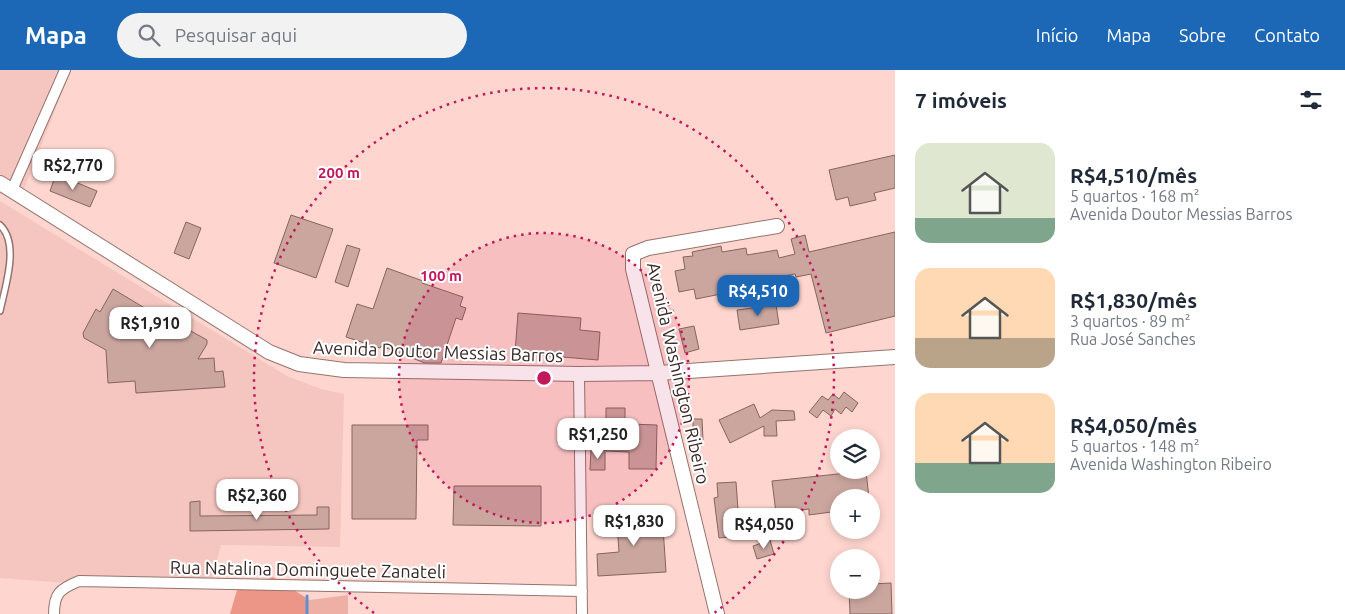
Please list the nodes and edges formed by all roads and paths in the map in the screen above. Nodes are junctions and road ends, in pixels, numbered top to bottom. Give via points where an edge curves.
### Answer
1 (65, 70) edge
2 (6, 186) edge
3 (0, 226) edge
4 (777, 226) dead end
5 (0, 311) edge
6 (895, 357) edge
7 (659, 373) junction
8 (580, 374) junction
9 (582, 591) junction
10 (54, 614) edge
11 (582, 614) edge
12 (717, 614) edge

1 - 2 street
2 - 8 street, Avenida Doutor Messias Barros via 269,352 298,364 344,370
3 - 5 lane via 6,231 11,258
4 - 7 street, Avenida Washington Ribeiro via 648,248 633,254 633,269
6 - 7 street, Avenida Doutor Messias Barros
7 - 8 street, Avenida Doutor Messias Barros
7 - 12 street, Avenida Washington Ribeiro
8 - 9 street
9 - 10 street, Rua Natalina Dominguete Zanateli via 79,581 60,590 54,602
9 - 11 street

